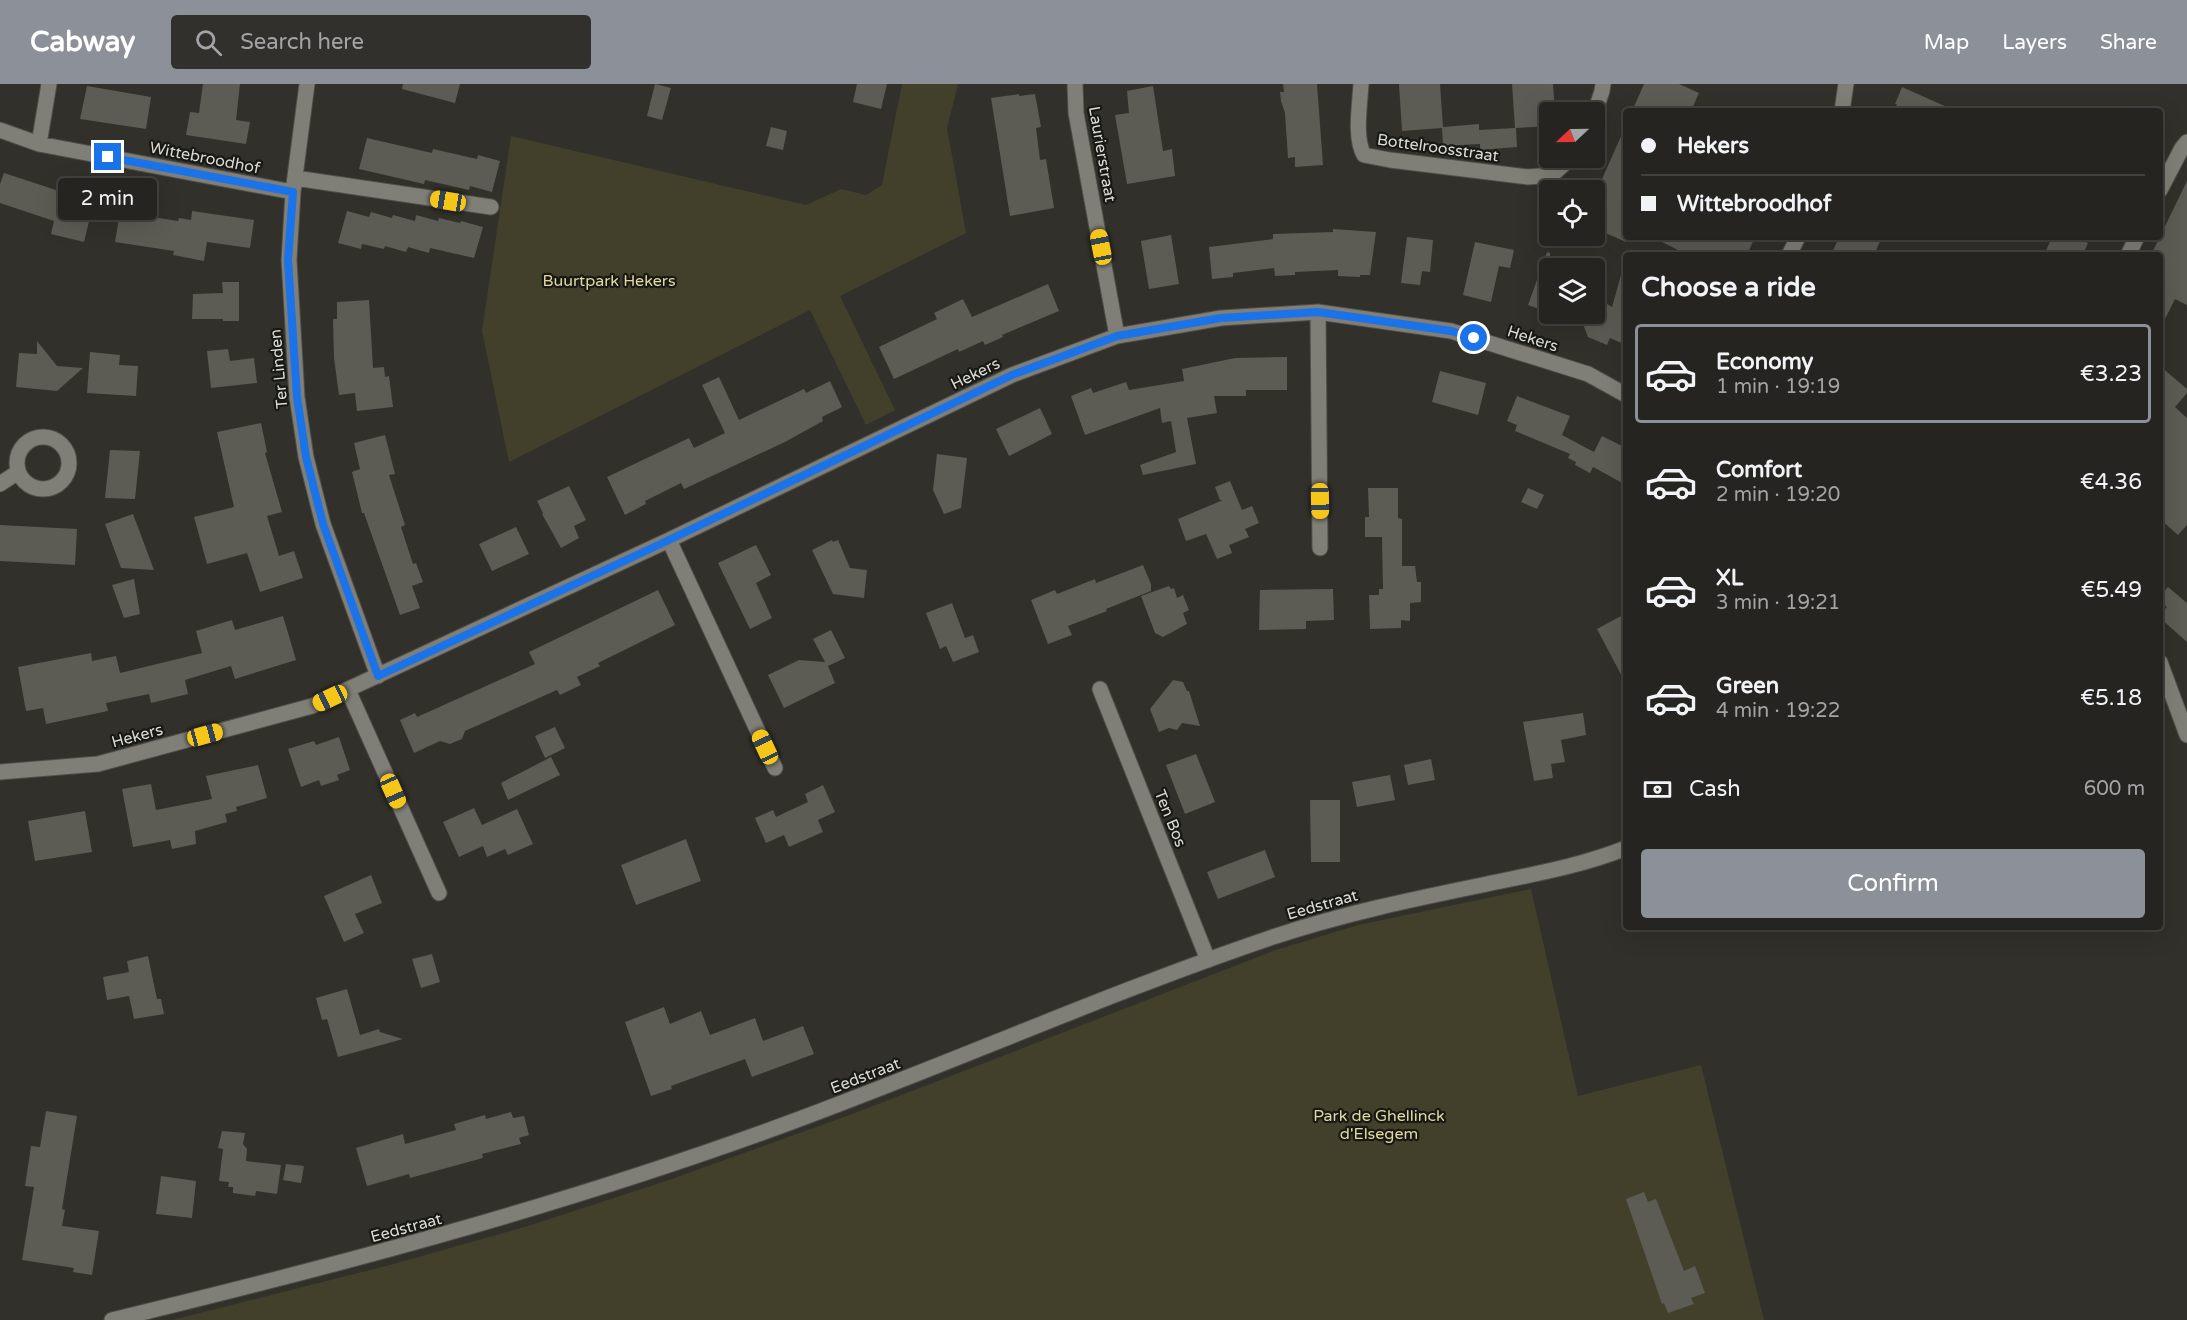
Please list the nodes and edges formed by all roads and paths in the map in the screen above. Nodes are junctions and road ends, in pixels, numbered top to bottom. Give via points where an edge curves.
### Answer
1 (49, 84) edge
2 (307, 84) edge
3 (1075, 84) edge
4 (1361, 84) edge
5 (1603, 84) edge
6 (1846, 84) edge
7 (1598, 102) edge
8 (1842, 108) edge
9 (0, 130) edge
10 (2187, 142) edge
11 (39, 144) junction
12 (1560, 168) edge
13 (2163, 184) edge
14 (294, 185) junction
15 (491, 207) dead end
16 (1318, 312) junction
17 (1117, 336) junction
18 (1623, 393) edge
19 (18, 472) dead end
20 (0, 484) edge
21 (669, 540) junction
22 (1320, 548) dead end
23 (2163, 670) edge
24 (378, 676) junction
25 (1100, 689) dead end
26 (348, 690) junction
27 (2187, 735) edge
28 (775, 768) dead end
29 (0, 771) edge
30 (1623, 849) edge
31 (439, 893) dead end
32 (1208, 960) junction
33 (112, 1320) edge

1 - 11 street
2 - 14 street, Ter Linden
3 - 17 street, Laurierstraat via 1076,113
4 - 12 street, Bottelroosstraat via 1359,134 1364,154 1528,177 1552,175
5 - 7 street
6 - 8 street
9 - 11 street, Wittebroodhof
10 - 13 street
11 - 14 street, Wittebroodhof
14 - 15 street, Wittebroodhof
14 - 24 street, Ter Linden via 288,260 297,397 306,457 323,524
16 - 17 street, Hekers via 1221,318
16 - 18 street, Hekers via 1451,331 1588,374
16 - 22 street
17 - 21 street, Hekers via 1012,375
19 - 20 street
21 - 24 street, Hekers
21 - 28 street
23 - 27 street
24 - 26 street, Hekers
25 - 32 street, Ten Bos
26 - 29 street, Hekers via 312,706 98,764
26 - 31 street
30 - 32 street, Eedstraat via 1568,868 1355,912
32 - 33 street, Eedstraat via 850,1100 664,1167 398,1248

